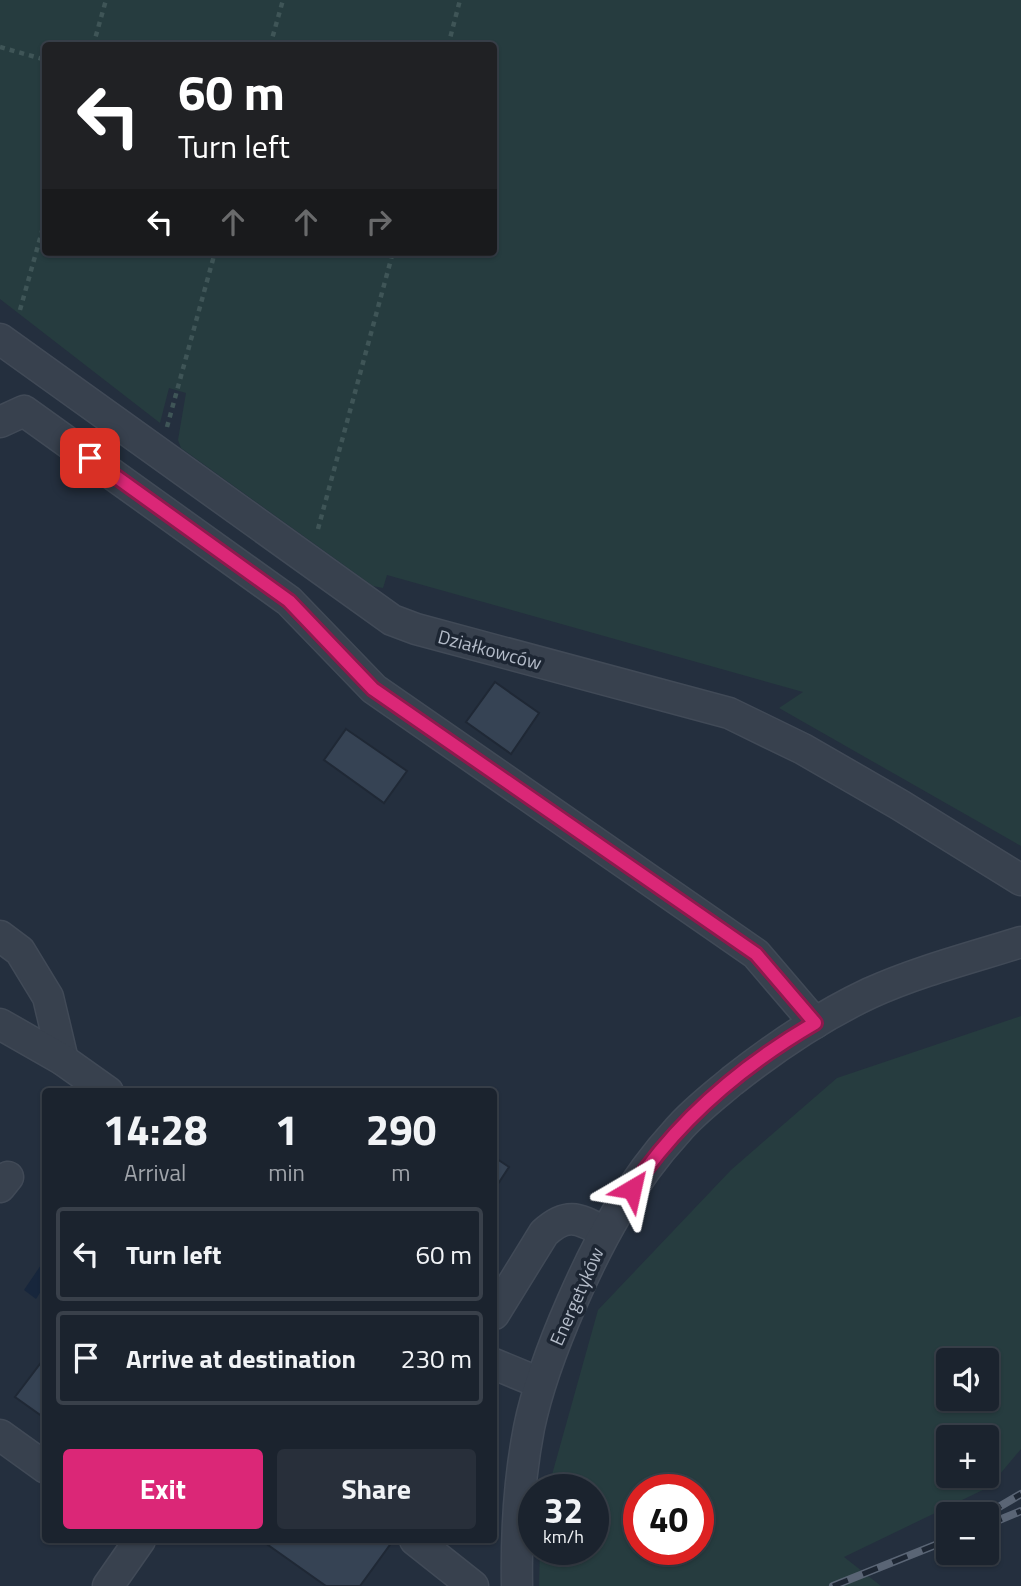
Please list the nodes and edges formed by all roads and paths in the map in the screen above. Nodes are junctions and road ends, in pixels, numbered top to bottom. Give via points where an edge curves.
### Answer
1 (106, 0) edge
2 (283, 0) edge
3 (460, 0) edge
4 (94, 42) edge
5 (271, 42) edge
6 (449, 42) edge
7 (0, 47) edge
8 (42, 59) edge
9 (42, 232) edge
10 (214, 256) edge
11 (392, 256) edge
12 (20, 310) dead end
13 (0, 339) edge
14 (0, 422) edge
15 (160, 453) junction
16 (318, 529) dead end
17 (1021, 880) edge
18 (0, 936) edge
19 (1021, 942) edge
20 (815, 1023) junction
21 (0, 1024) edge
22 (63, 1060) junction
23 (102, 1088) edge
24 (605, 1232) junction
25 (497, 1309) edge
26 (497, 1365) edge
27 (540, 1383) junction
28 (0, 1435) edge
29 (42, 1465) edge
30 (138, 1543) edge
31 (419, 1543) edge
32 (108, 1586) edge
33 (474, 1586) edge
34 (517, 1586) edge

1 - 4 path
2 - 5 path
3 - 6 path
7 - 8 path
9 - 12 path
10 - 15 path
11 - 16 path
13 - 15 street, Działkowców
14 - 20 street via 24,411 289,601 373,689 756,954
15 - 17 street, Działkowców via 392,620 729,713 814,755
18 - 22 street via 20,951 48,997
19 - 20 street, Energetyków via 902,979
20 - 24 street, Energetyków via 701,1106 640,1176
21 - 22 street
22 - 23 street
24 - 25 street via 579,1219 554,1224
24 - 27 street, Energetyków
26 - 27 street
27 - 34 street, Energetyków via 519,1501
28 - 29 street
30 - 32 street
31 - 33 street

